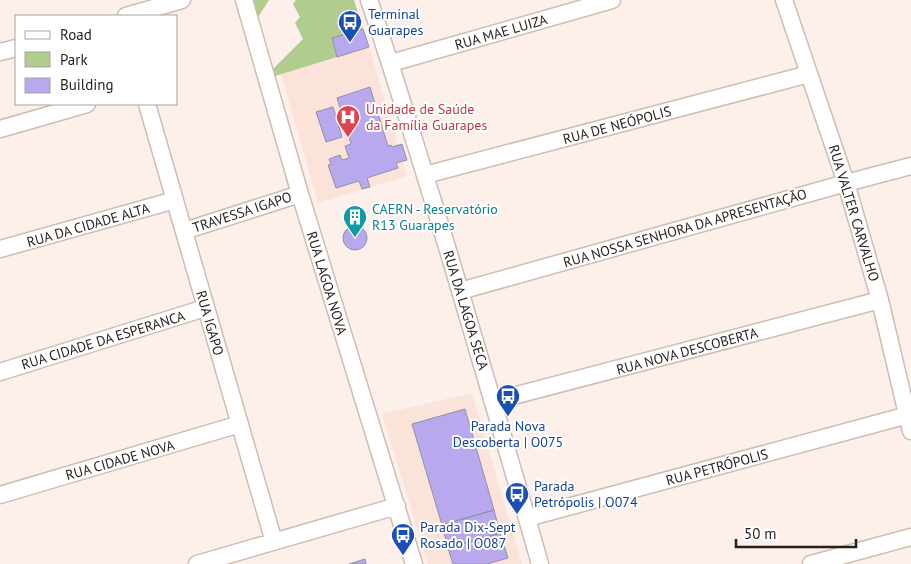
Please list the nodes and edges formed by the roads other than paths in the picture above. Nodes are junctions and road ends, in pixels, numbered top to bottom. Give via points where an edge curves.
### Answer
1 (182, 0) edge
2 (244, 0) edge
3 (369, 0) edge
4 (612, 0) edge
5 (784, 0) edge
6 (570, 6) edge
7 (130, 15) edge
8 (15, 48) edge
9 (0, 52) edge
10 (391, 63) junction
11 (809, 74) junction
12 (84, 105) edge
13 (147, 105) edge
14 (0, 129) edge
15 (911, 166) edge
16 (425, 175) junction
17 (846, 183) junction
18 (300, 194) junction
19 (175, 200) junction
20 (184, 231) junction
21 (0, 249) edge
22 (460, 291) junction
23 (880, 300) junction
24 (206, 308) junction
25 (0, 372) edge
26 (494, 401) junction
27 (909, 423) edge
28 (240, 424) junction
29 (0, 495) edge
30 (397, 506) junction
31 (527, 518) junction
32 (911, 537) edge
33 (274, 542) junction
34 (197, 564) edge
35 (414, 564) edge
36 (540, 564) edge
37 (811, 564) edge

1 - 7 street
2 - 18 street, RUA LAGOA NOVA
3 - 10 street, RUA DA LAGOA SECA
4 - 6 street, RUA MAE LUIZA
5 - 11 street, RUA VALTER CARVALHO
6 - 10 street, RUA MAE LUIZA
8 - 9 street
10 - 16 street, RUA DA LAGOA SECA
11 - 16 street, RUA DE NEÓPOLIS
11 - 17 street, RUA VALTER CARVALHO
12 - 14 street
13 - 19 street, RUA IGAPO
15 - 17 street, RUA NOSSA SENHORA DA APRESENTAÇÃO
16 - 22 street, RUA DA LAGOA SECA
17 - 22 street, RUA NOSSA SENHORA DA APRESENTAÇÃO
17 - 23 street, RUA VALTER CARVALHO
18 - 20 street, TRAVESSA IGAPO
18 - 30 street, RUA LAGOA NOVA
19 - 20 street, RUA IGAPO
19 - 21 street, RUA DA CIDADE ALTA
20 - 24 street, RUA IGAPO
22 - 26 street, RUA DA LAGOA SECA
23 - 26 street, RUA NOVA DESCOBERTA
23 - 27 street, RUA VALTER CARVALHO
24 - 25 street, RUA CIDADE DA ESPERANCA
24 - 28 street, RUA IGAPO
26 - 31 street, RUA DA LAGOA SECA
27 - 31 street, RUA PETRÓPOLIS
28 - 29 street, RUA CIDADE NOVA
28 - 33 street, RUA IGAPO
30 - 33 street
30 - 35 street, RUA LAGOA NOVA
31 - 36 street, RUA DA LAGOA SECA
32 - 37 street
33 - 34 street

